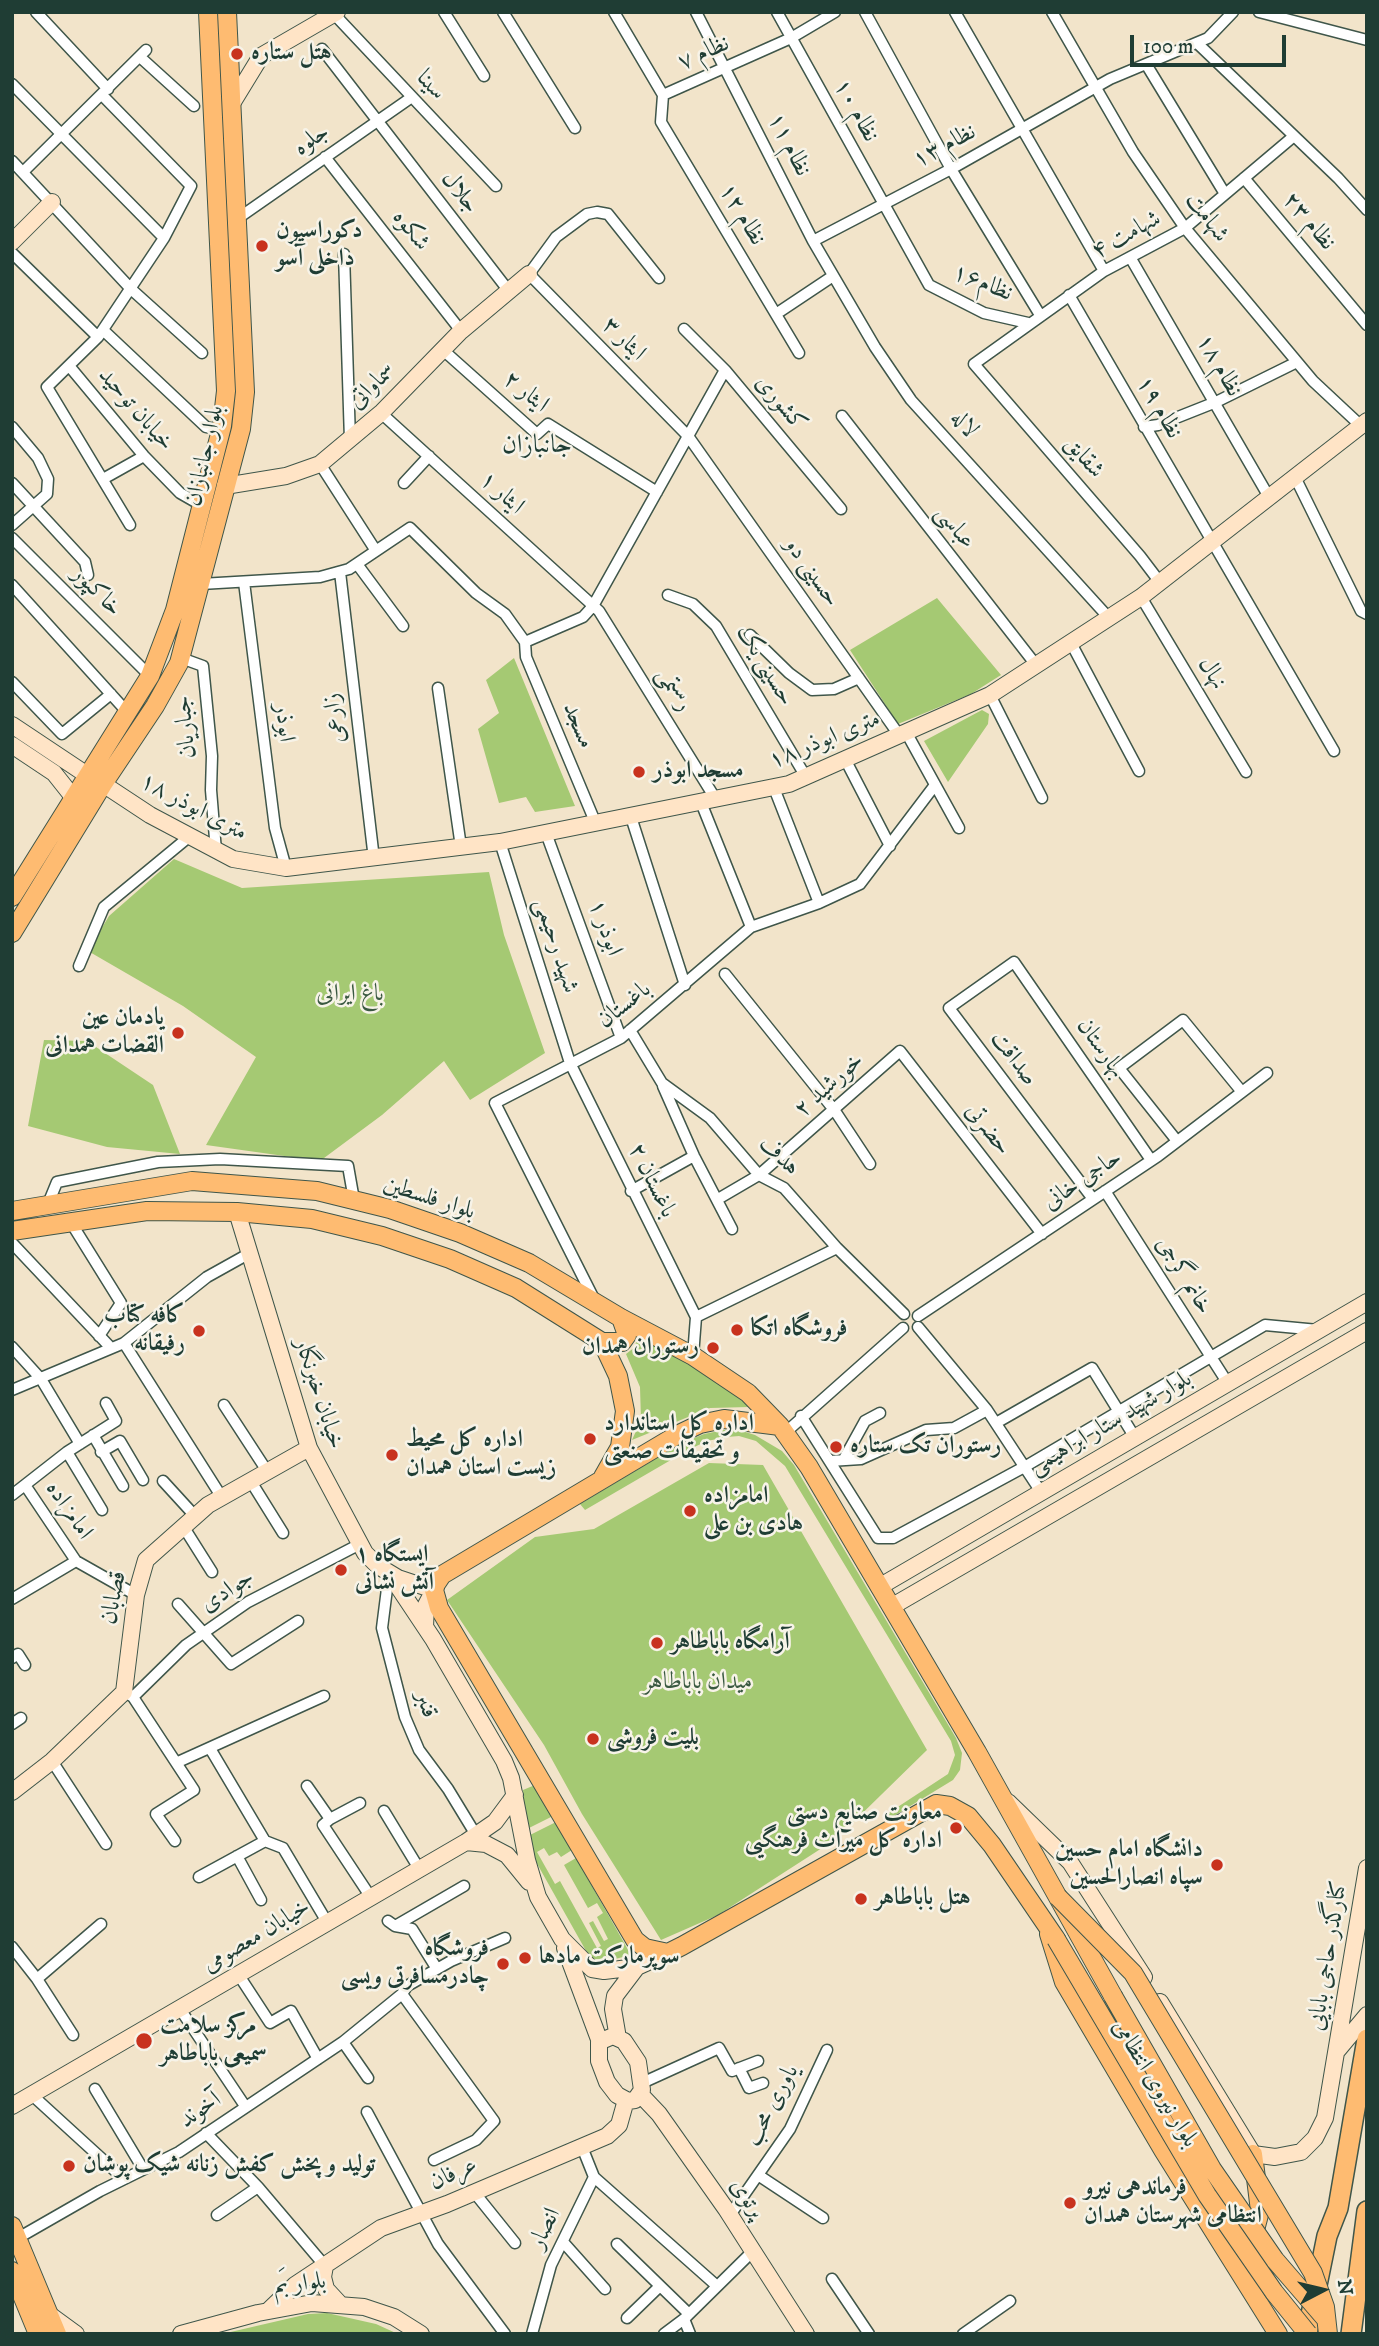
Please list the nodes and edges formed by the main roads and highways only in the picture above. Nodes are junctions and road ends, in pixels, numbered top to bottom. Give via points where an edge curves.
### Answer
1 (208, 12) edge
2 (227, 12) edge
3 (336, 13) edge
4 (231, 105) junction
5 (52, 202) road end
6 (12, 242) edge
7 (240, 267) junction
8 (220, 269) junction
9 (528, 274) road end
10 (1363, 423) edge
11 (225, 486) junction
12 (12, 725) edge
13 (12, 745) edge
14 (87, 775) junction
15 (99, 791) junction
16 (73, 797) junction
17 (12, 897) edge
18 (12, 933) edge
19 (12, 1210) edge
20 (237, 1212) junction
21 (12, 1231) edge
22 (1367, 1302) edge
23 (621, 1318) junction
24 (1367, 1331) edge
25 (602, 1342) junction
26 (783, 1429) junction
27 (309, 1448) junction
28 (602, 1478) junction
29 (913, 1567) junction
30 (389, 1573) junction
31 (879, 1587) junction
32 (923, 1589) junction
33 (434, 1590) junction
34 (891, 1607) junction
35 (425, 1627) junction
36 (13, 1790) edge
37 (1000, 1794) junction
38 (515, 1796) junction
39 (471, 1838) junction
40 (1367, 1868) edge
41 (538, 1896) junction
42 (1058, 1898) junction
43 (1046, 1924) junction
44 (562, 1939) junction
45 (668, 1953) junction
46 (637, 1967) junction
47 (1367, 2015) edge
48 (618, 2038) junction
49 (1367, 2039) edge
50 (600, 2042) junction
51 (1337, 2051) junction
52 (636, 2093) junction
53 (12, 2106) edge
54 (1253, 2154) junction
55 (1367, 2211) edge
56 (15, 2232) edge
57 (1222, 2242) junction
58 (325, 2266) junction
59 (12, 2272) edge
60 (339, 2303) junction
61 (1363, 2308) edge
62 (268, 2311) junction
63 (50, 2315) junction
64 (38, 2334) edge
65 (57, 2334) edge
66 (76, 2334) edge
67 (181, 2334) edge
68 (421, 2334) edge
69 (806, 2334) edge
70 (1278, 2334) edge
71 (1307, 2334) edge
72 (1328, 2334) edge
73 (1338, 2334) edge
74 (1350, 2334) edge

1 - 8 main road, بلوار جانبازان
2 - 4 main road, بلوار جانبازان
3 - 4 main road via 261,56
4 - 7 main road, بلوار جانبازان
5 - 6 main road
7 - 8 main road
7 - 11 main road, بلوار جانبازان via 245,391 241,429
8 - 14 main road, بلوار جانبازان via 226,391 221,430 175,610 150,676
9 - 11 main road, سماواتی via 320,464 286,476
10 - 15 main road, ۱۸ متری ابوذر via 1141,597 990,695 774,788 500,842 286,868 233,859
11 - 15 main road, بلوار جانبازان via 181,658
12 - 14 main road
13 - 16 main road via 54,773
14 - 16 main road, بلوار جانبازان
15 - 18 main road, بلوار جانبازان
16 - 17 main road, بلوار جانبازان
19 - 23 main road, بلوار فلسطین via 192,1181 317,1191 460,1233 529,1263
20 - 21 main road, بلوار فلسطین via 147,1211
20 - 25 main road, بلوار فلسطین via 312,1219 450,1259 516,1288
20 - 27 main road, خیابان خبرنگار
22 - 29 main road, بلوار شهید ستار ابراهیمی
23 - 25 main road via 627,1335 622,1342
23 - 26 main road, بلوار فلسطین via 693,1356 748,1393
24 - 32 main road, بلوار شهید ستار ابراهیمی
25 - 28 main road via 618,1376 625,1411 620,1447
26 - 28 main road via 744,1419 700,1424
26 - 31 main road
27 - 30 main road, خیابان خبرنگار via 360,1544
27 - 36 main road, قصابان via 221,1496 146,1560 136,1595 128,1694
28 - 33 main road via 442,1575
29 - 31 main road, بلوار شهید ستار ابراهیمی
29 - 32 main road via 911,1582
30 - 33 main road, خیابان خبرنگار
30 - 35 main road, خیابان خبرنگار
31 - 34 main road
32 - 34 main road, بلوار شهید ستار ابراهیمی
33 - 35 main road via 426,1605
33 - 45 main road via 439,1608 635,1940 645,1948
34 - 37 main road, بلوار نیروی انتظامی
35 - 38 main road, خیابان خبرنگار via 504,1761
37 - 42 main road, بلوار نیروی انتظامی
37 - 54 main road via 1070,1863
38 - 39 main road, خیابان معصومی via 495,1822
38 - 41 main road, خیابان خبرنگار
39 - 41 main road via 507,1856
39 - 53 main road, خیابان معصومی
40 - 51 main road, کنارگذر حاجی بابایی
41 - 44 main road
42 - 72 main road, bridge via 1133,1973 1313,2273 1325,2307
42 - 73 main road, بلوار نیروی انتظامی, bridge via 1212,2169 1275,2260
43 - 45 main road, بلوار نیروی انتظامی via 968,1816 936,1804
43 - 57 main road, بلوار نیروی انتظامی via 1064,1982
43 - 71 main road, بلوار نیروی انتظامی, bridge via 1207,2195
44 - 46 main road via 592,1969
44 - 50 main road, پرتوی
45 - 46 main road
46 - 48 main road via 615,1996
47 - 51 main road
48 - 50 main road via 607,2036
48 - 52 main road, پرتوی via 632,2050
49 - 71 highway via 1338,2208 1327,2236
50 - 52 main road, پرتوی via 599,2061 607,2082 617,2095
51 - 54 main road, کنارگذر حاجی بابایی via 1325,2118 1315,2138 1301,2151 1275,2157
52 - 58 main road, عرفان via 619,2125 607,2136 381,2228
52 - 69 main road, پرتوی via 659,2114
54 - 57 main road via 1259,2221 1244,2240
55 - 61 highway
56 - 63 main road
57 - 70 main road, بلوار نیروی انتظامی
58 - 60 main road via 326,2289
58 - 62 main road, عرفان via 295,2285
59 - 64 main road
60 - 62 main road, بلوار بَم
60 - 68 main road, بلوار بَم via 394,2317
61 - 74 highway
62 - 67 main road, بلوار بَم
63 - 65 main road
63 - 66 main road

